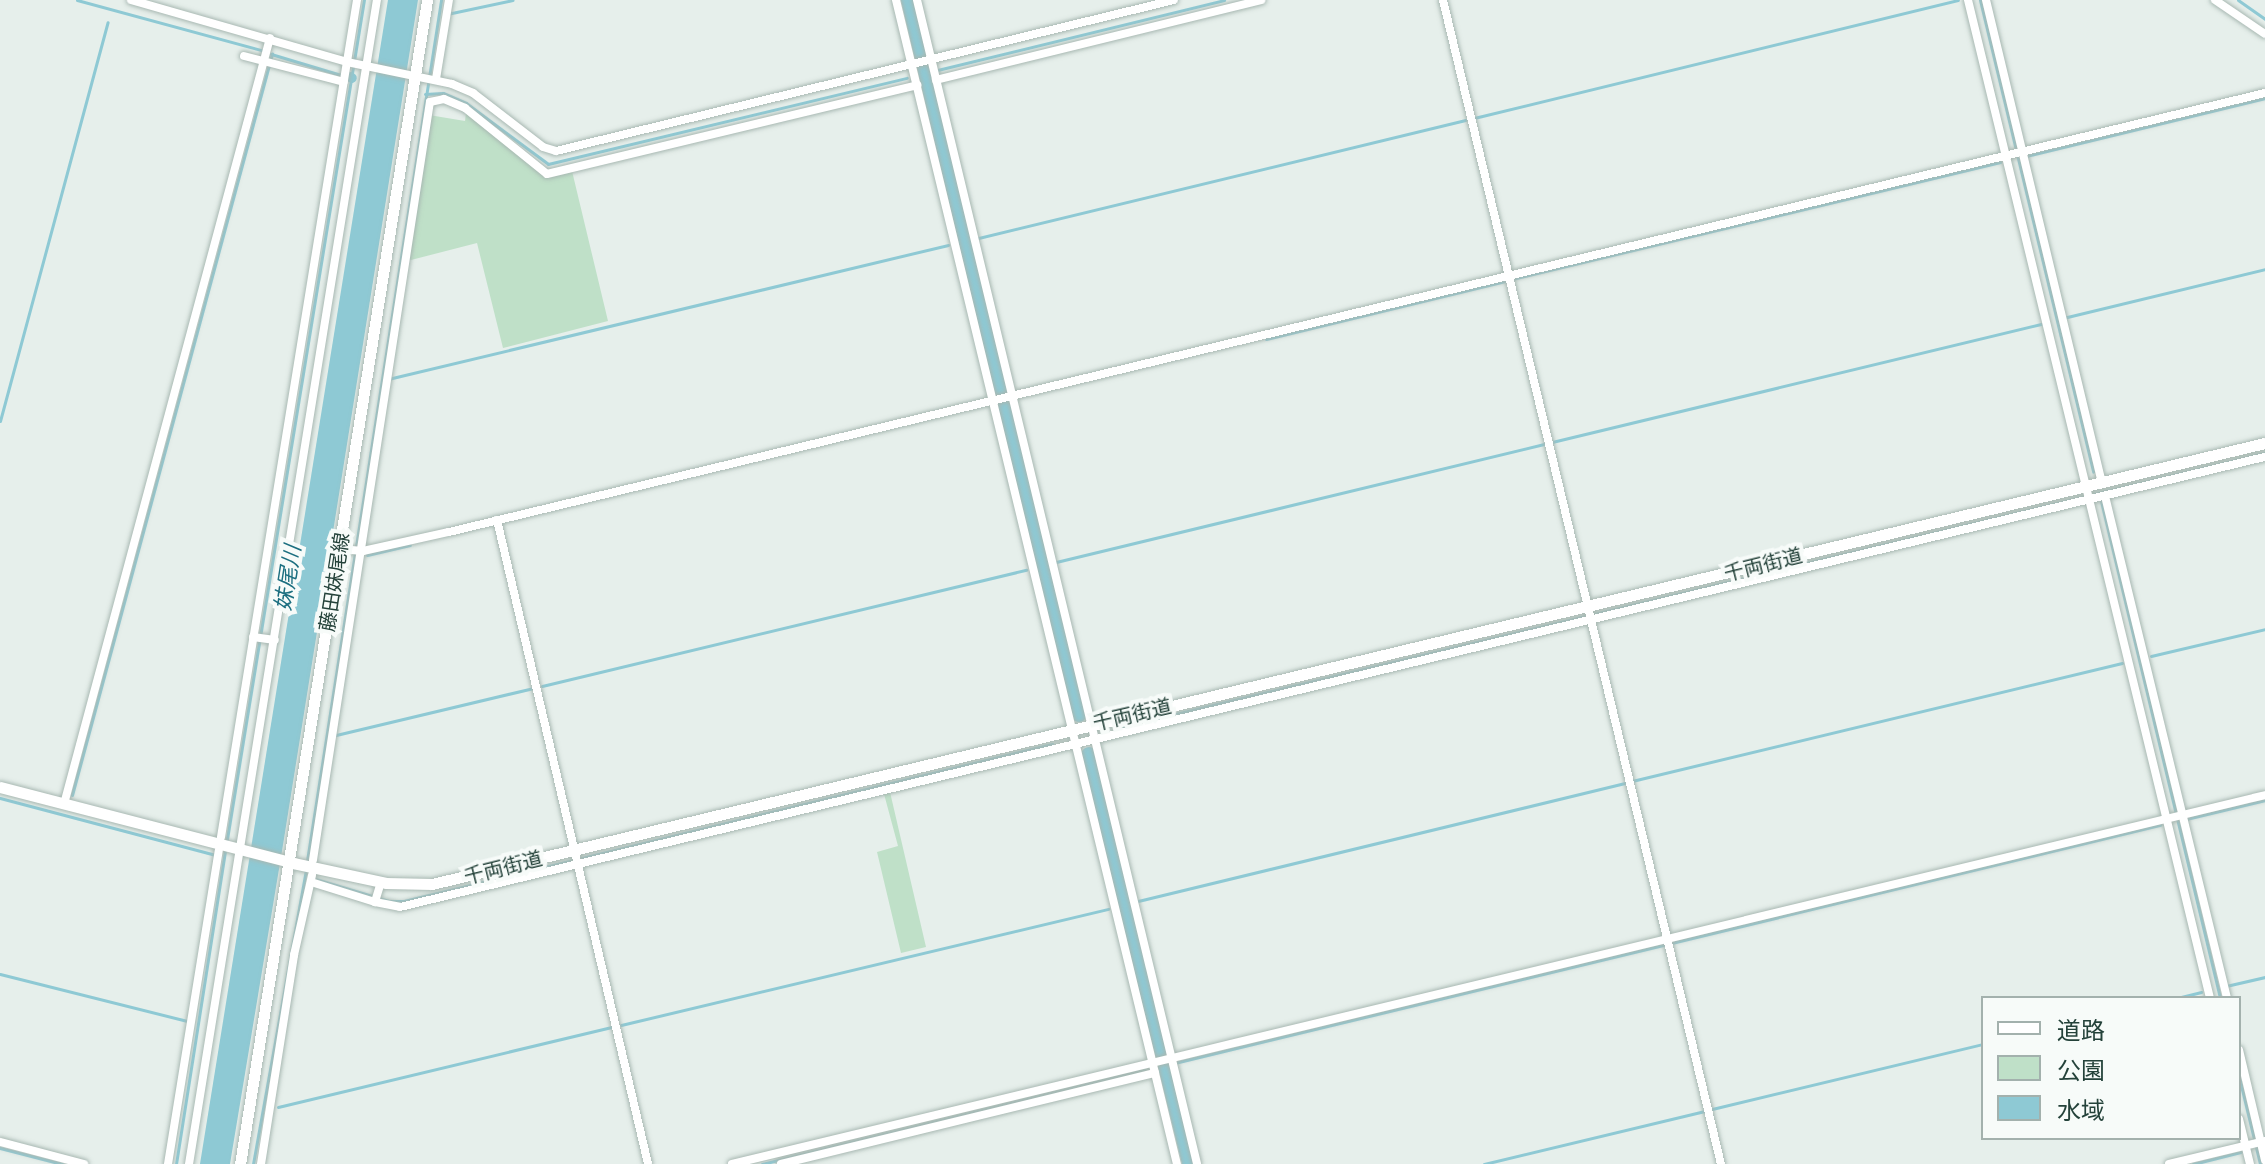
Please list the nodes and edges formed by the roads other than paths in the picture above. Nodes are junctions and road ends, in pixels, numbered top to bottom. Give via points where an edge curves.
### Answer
1 (131, 0) edge
2 (357, 0) edge
3 (377, 0) edge
4 (427, 0) edge
5 (449, 0) edge
6 (896, 0) edge
7 (917, 0) edge
8 (1174, 0) edge
9 (1261, 0) edge
10 (1443, 0) edge
11 (1968, 0) edge
12 (1986, 0) edge
13 (2215, 0) edge
14 (2265, 34) edge
15 (268, 54) junction
16 (244, 56) dead end
17 (357, 64) junction
18 (914, 65) junction
19 (932, 69) junction
20 (423, 77) junction
21 (344, 82) junction
22 (917, 85) junction
23 (2265, 93) edge
24 (482, 113) junction
25 (665, 136) junction
26 (2018, 154) junction
27 (966, 234) junction
28 (1508, 276) junction
29 (2057, 317) junction
30 (1002, 397) junction
31 (2265, 443) edge
32 (2265, 457) edge
33 (2102, 482) junction
34 (2086, 486) junction
35 (2105, 496) junction
36 (2090, 500) junction
37 (497, 520) junction
38 (351, 551) junction
39 (1049, 560) junction
40 (1034, 564) junction
41 (1588, 614) junction
42 (263, 638) junction
43 (2136, 654) junction
44 (1090, 724) junction
45 (1071, 729) junction
46 (1094, 739) junction
47 (1073, 744) junction
48 (0, 787) edge
49 (2265, 795) edge
50 (64, 804) junction
51 (2178, 817) junction
52 (221, 837) dead end
53 (219, 850) dead end
54 (240, 850) junction
55 (575, 858) junction
56 (313, 860) dead end
57 (288, 862) junction
58 (377, 895) junction
59 (1126, 908) junction
60 (1668, 942) junction
61 (2218, 985) junction
62 (2211, 996) edge
63 (2226, 996) edge
64 (1171, 1060) junction
65 (1154, 1061) junction
66 (2241, 1061) edge
67 (1155, 1073) junction
68 (2241, 1122) edge
69 (0, 1142) edge
70 (2256, 1143) edge
71 (2265, 1160) edge
72 (84, 1164) edge
73 (168, 1164) edge
74 (189, 1164) edge
75 (240, 1164) edge
76 (261, 1164) edge
77 (648, 1164) edge
78 (732, 1164) edge
79 (781, 1164) edge
80 (1177, 1164) edge
81 (1197, 1164) edge
82 (1721, 1164) edge
83 (2169, 1164) edge
84 (2250, 1164) edge

1 - 15 street
2 - 17 street
3 - 17 street
4 - 20 street, 藤田妹尾線
5 - 20 street
6 - 18 street
7 - 19 street
8 - 19 street
9 - 19 street
10 - 28 street
11 - 26 street
12 - 26 street
13 - 14 street
15 - 16 street
15 - 17 street
15 - 21 street
15 - 50 street
17 - 20 street
17 - 21 street
17 - 42 street
18 - 19 street
18 - 22 street
18 - 25 street
19 - 27 street
20 - 24 street
20 - 38 street, 藤田妹尾線
21 - 42 street
22 - 25 street
22 - 27 street
23 - 26 street
24 - 25 street via 556,151
24 - 25 street via 547,174
24 - 38 street via 452,101 430,102 387,379
26 - 28 street
26 - 29 street
26 - 29 street
27 - 30 street
27 - 30 street
28 - 30 street
28 - 41 street
29 - 33 street
29 - 34 street
30 - 37 street
30 - 39 street
30 - 40 street
31 - 33 street, 千両街道
32 - 35 street
33 - 34 street, 千両街道
34 - 36 street
34 - 41 street, 千両街道
35 - 36 street
35 - 43 street
36 - 41 street
36 - 43 street
37 - 38 street
37 - 55 street
38 - 56 street
38 - 57 street, 藤田妹尾線
39 - 40 street
39 - 44 street
40 - 45 street
41 - 44 street, 千両街道
41 - 46 street
41 - 60 street
42 - 52 street
42 - 54 street
43 - 51 street
43 - 51 street
44 - 45 street, 千両街道
44 - 46 street
45 - 47 street
45 - 55 street, 千両街道
46 - 47 street
46 - 59 street
47 - 55 street
47 - 59 street
48 - 50 street, 千両街道
49 - 51 street
50 - 54 street, 千両街道
51 - 60 street
51 - 61 street
51 - 61 street
53 - 73 street
54 - 57 street, 千両街道
54 - 74 street
55 - 58 street, 千両街道
55 - 58 street via 400,907
55 - 77 street
57 - 58 street, 千両街道
57 - 75 street, 藤田妹尾線
58 - 76 street via 311,879
59 - 64 street
59 - 65 street
60 - 64 street
60 - 82 street
61 - 62 street
61 - 63 street
64 - 65 street
64 - 81 street
65 - 67 street
65 - 78 street
66 - 70 street
67 - 79 street
67 - 80 street
68 - 70 street
69 - 72 street
70 - 71 street
70 - 83 street
70 - 84 street

